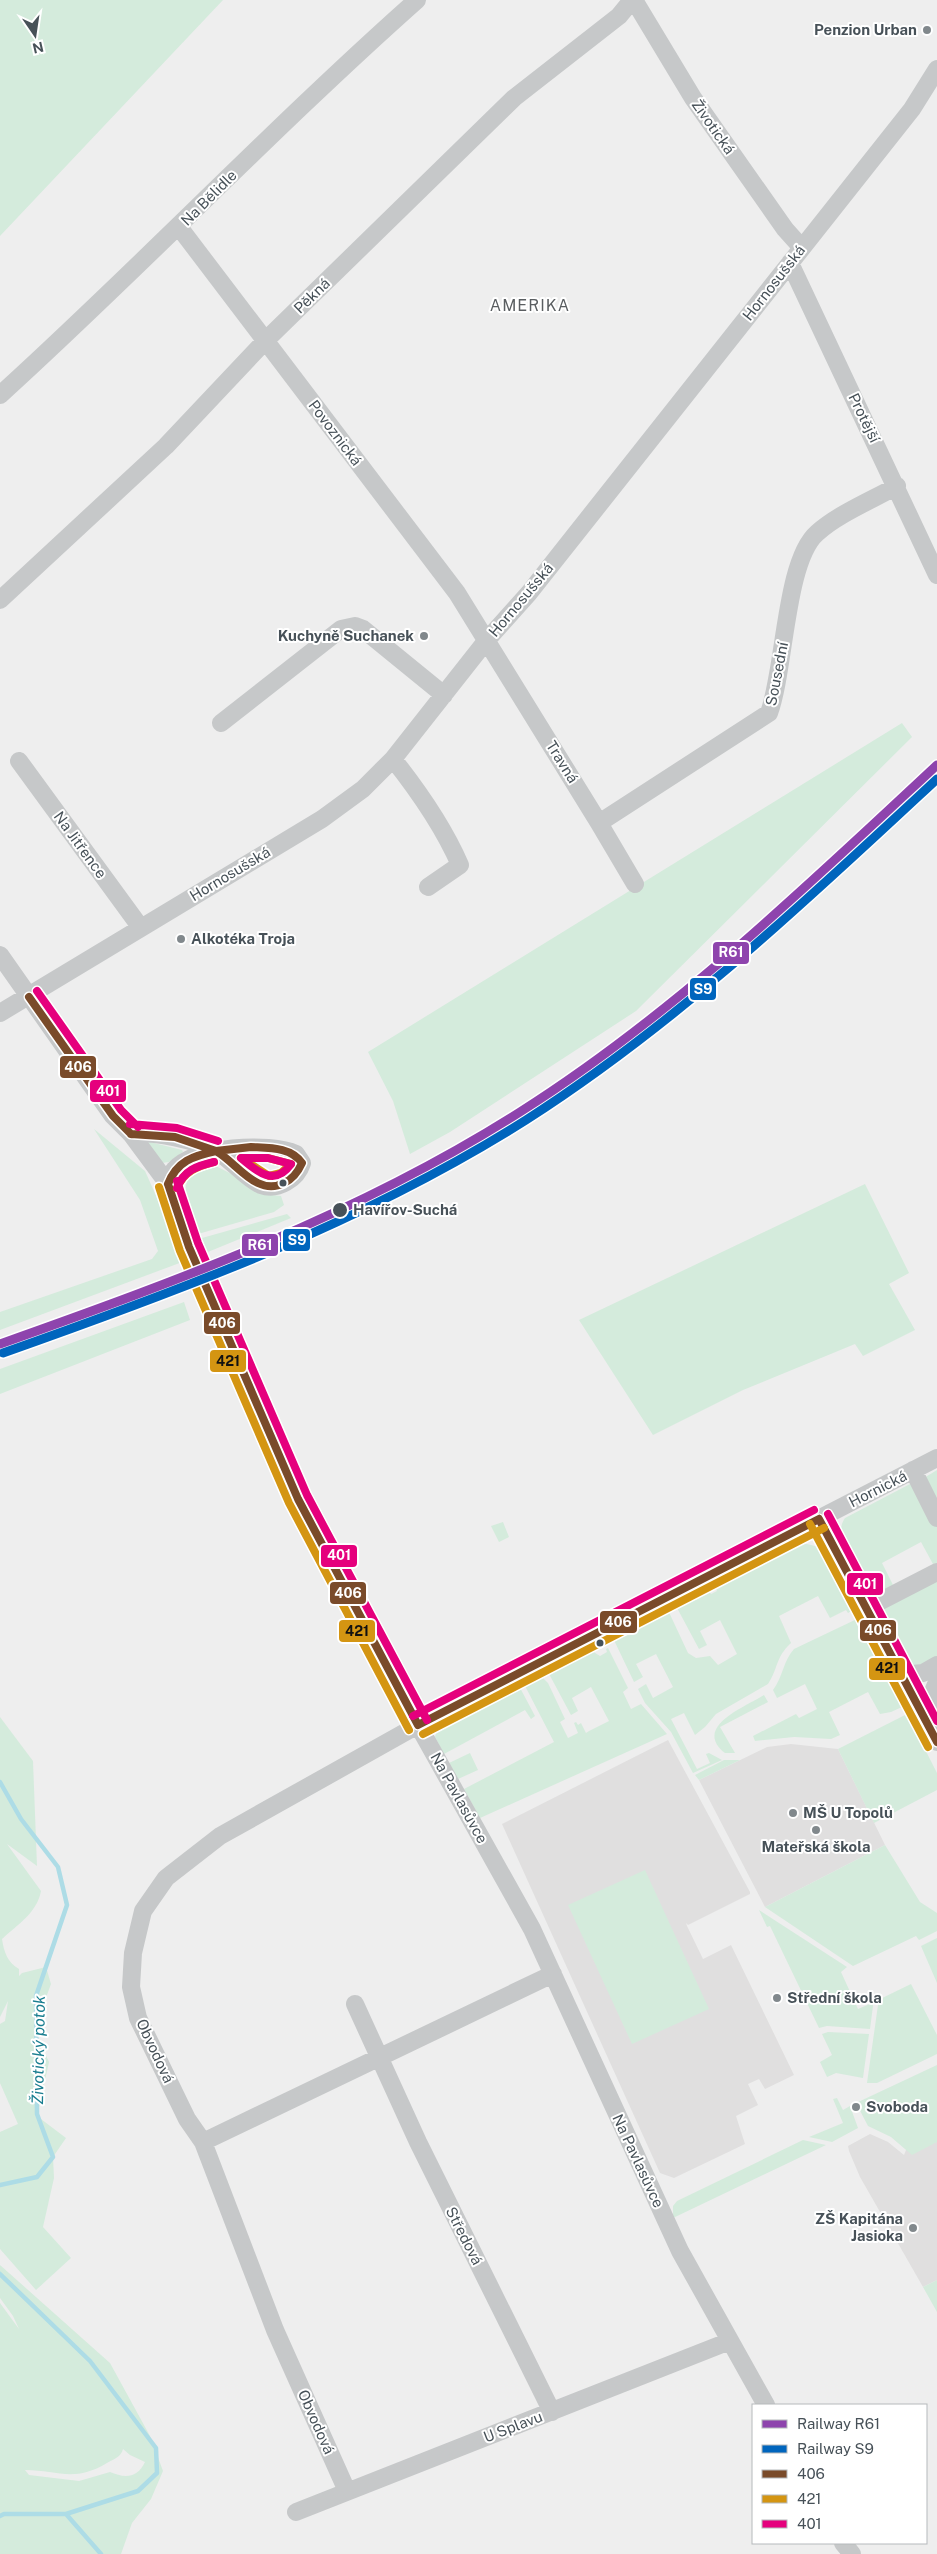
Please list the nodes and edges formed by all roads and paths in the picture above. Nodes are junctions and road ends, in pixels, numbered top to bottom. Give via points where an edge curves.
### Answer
1 (417, 0) edge
2 (633, 0) edge
3 (937, 70) edge
4 (179, 227) junction
5 (802, 248) junction
6 (790, 263) junction
7 (265, 342) junction
8 (0, 395) edge
9 (897, 486) junction
10 (937, 575) edge
11 (0, 600) edge
12 (486, 641) junction
13 (444, 694) junction
14 (221, 723) dead end
15 (394, 759) junction
16 (19, 761) dead end
17 (600, 822) junction
18 (635, 884) dead end
19 (428, 887) dead end
20 (141, 928) junction
21 (0, 955) edge
22 (29, 997) junction
23 (0, 1013) edge
24 (131, 1134) junction
25 (168, 1184) junction
26 (937, 1458) edge
27 (913, 1470) junction
28 (937, 1518) edge
29 (819, 1519) junction
30 (937, 1572) edge
31 (867, 1608) junction
32 (937, 1665) edge
33 (902, 1675) junction
34 (937, 1682) edge
35 (926, 1721) junction
36 (418, 1725) junction
37 (937, 1742) edge
38 (553, 1974) junction
39 (355, 2004) dead end
40 (378, 2058) junction
41 (203, 2142) junction
42 (730, 2341) junction
43 (765, 2404) edge
44 (552, 2412) junction
45 (347, 2491) junction
46 (296, 2512) dead end
47 (844, 2544) edge
48 (852, 2554) edge

1 - 4 street, Na Bělidle via 341,68
2 - 5 street, Životická via 693,98 785,229
2 - 7 street, Pěkná via 619,16 514,98
3 - 5 street, Hornosušská via 912,109
4 - 7 street, Povoznická
4 - 8 street, Na Bělidle
5 - 6 street, Hornosušská
6 - 9 street, Protější
6 - 12 street, Hornosušská via 529,593
7 - 11 street, Pěkná via 166,446
7 - 12 street, Povoznická via 458,593
9 - 10 street, Protější
9 - 17 street, Sousední via 825,527 808,543 796,576 769,713
12 - 13 street, Hornosušská
12 - 17 street, Travná
13 - 14 street via 363,629 347,626
13 - 15 street, Hornosušská
15 - 19 street via 425,798 460,865
15 - 20 street, Hornosušská via 347,802
16 - 20 street, Na Jitřence
17 - 18 street, Travná
20 - 22 street, Hornosušská
21 - 22 street
22 - 23 street, Hornosušská
22 - 24 street via 113,1116
24 - 25 street, Na Pavlasůvce
24 - 25 street via 142,1132 184,1140 216,1151 187,1160 173,1170
25 - 36 street, Na Pavlasůvce via 189,1247 298,1499
26 - 27 street, Hornická
27 - 28 street
27 - 29 street, Hornická
29 - 31 street
29 - 36 street, Hornická
30 - 31 street
31 - 33 street
32 - 33 street via 923,1672
33 - 35 street
34 - 35 street via 929,1701
35 - 37 street
36 - 38 street, Na Pavlasůvce via 532,1929
36 - 41 street, Obvodová via 220,1836 166,1878 143,1911 133,1953 131,1987 138,2018 187,2118
38 - 40 street
38 - 42 street, Na Pavlasůvce via 680,2251
39 - 40 street, Středová
40 - 41 street
40 - 44 street, Středová
41 - 45 street, Obvodová via 276,2330
42 - 43 street, Na Pavlasůvce
42 - 44 street, U Splavu
44 - 45 street, U Splavu
45 - 46 street, U Splavu
47 - 48 street

